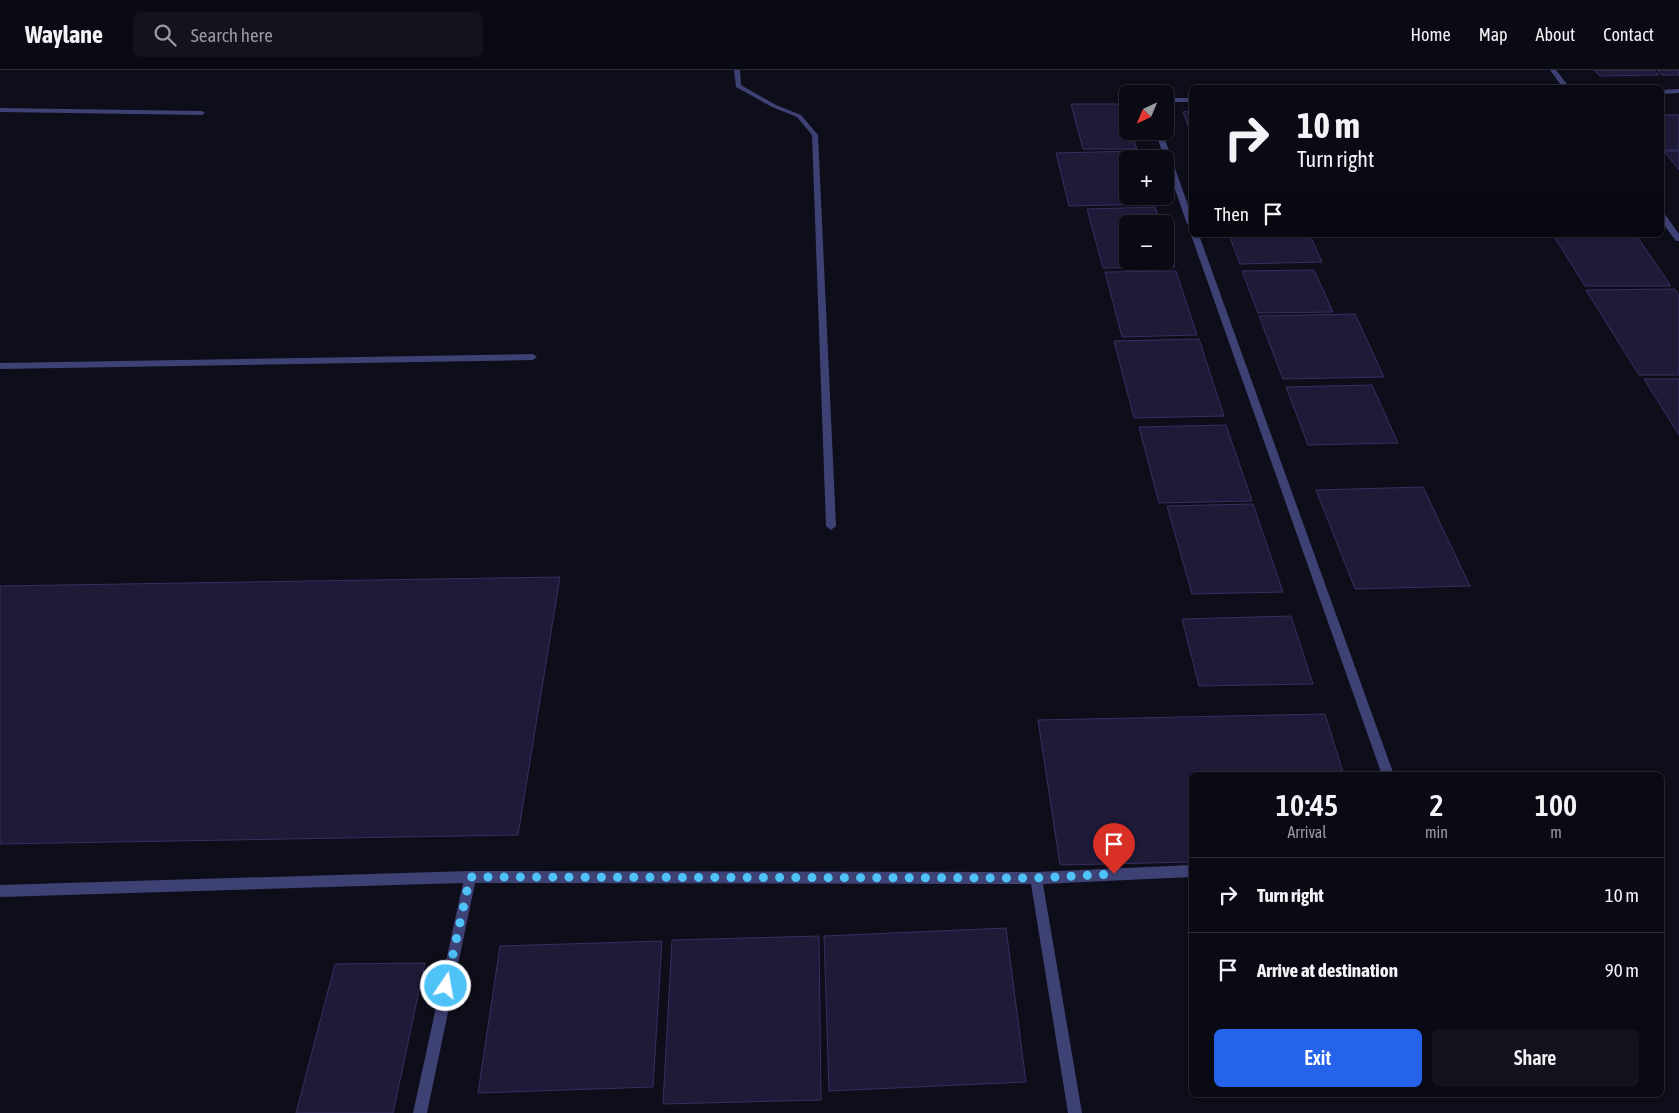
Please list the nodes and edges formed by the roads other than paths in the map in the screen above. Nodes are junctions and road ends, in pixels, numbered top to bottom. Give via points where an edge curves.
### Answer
1 (737, 70) edge
2 (1552, 70) edge
3 (1564, 85) edge
4 (1679, 91) edge
5 (1664, 92) edge
6 (1174, 100) edge
7 (1189, 100) edge
8 (0, 110) edge
9 (202, 114) dead end
10 (1161, 140) edge
11 (1189, 218) edge
12 (1664, 219) edge
13 (1196, 237) edge
14 (1679, 239) edge
15 (533, 357) dead end
16 (0, 366) edge
17 (831, 526) dead end
18 (1387, 772) edge
19 (1189, 871) edge
20 (470, 877) junction
21 (1036, 878) junction
22 (0, 891) edge
23 (420, 1113) edge
24 (1075, 1113) edge

1 - 17 street via 738,86 800,116 815,135
2 - 3 street
4 - 5 street
6 - 7 street
8 - 9 street
10 - 11 street
12 - 14 street
13 - 18 street
15 - 16 street
19 - 21 street
20 - 21 street
20 - 22 street
20 - 23 street
21 - 24 street

